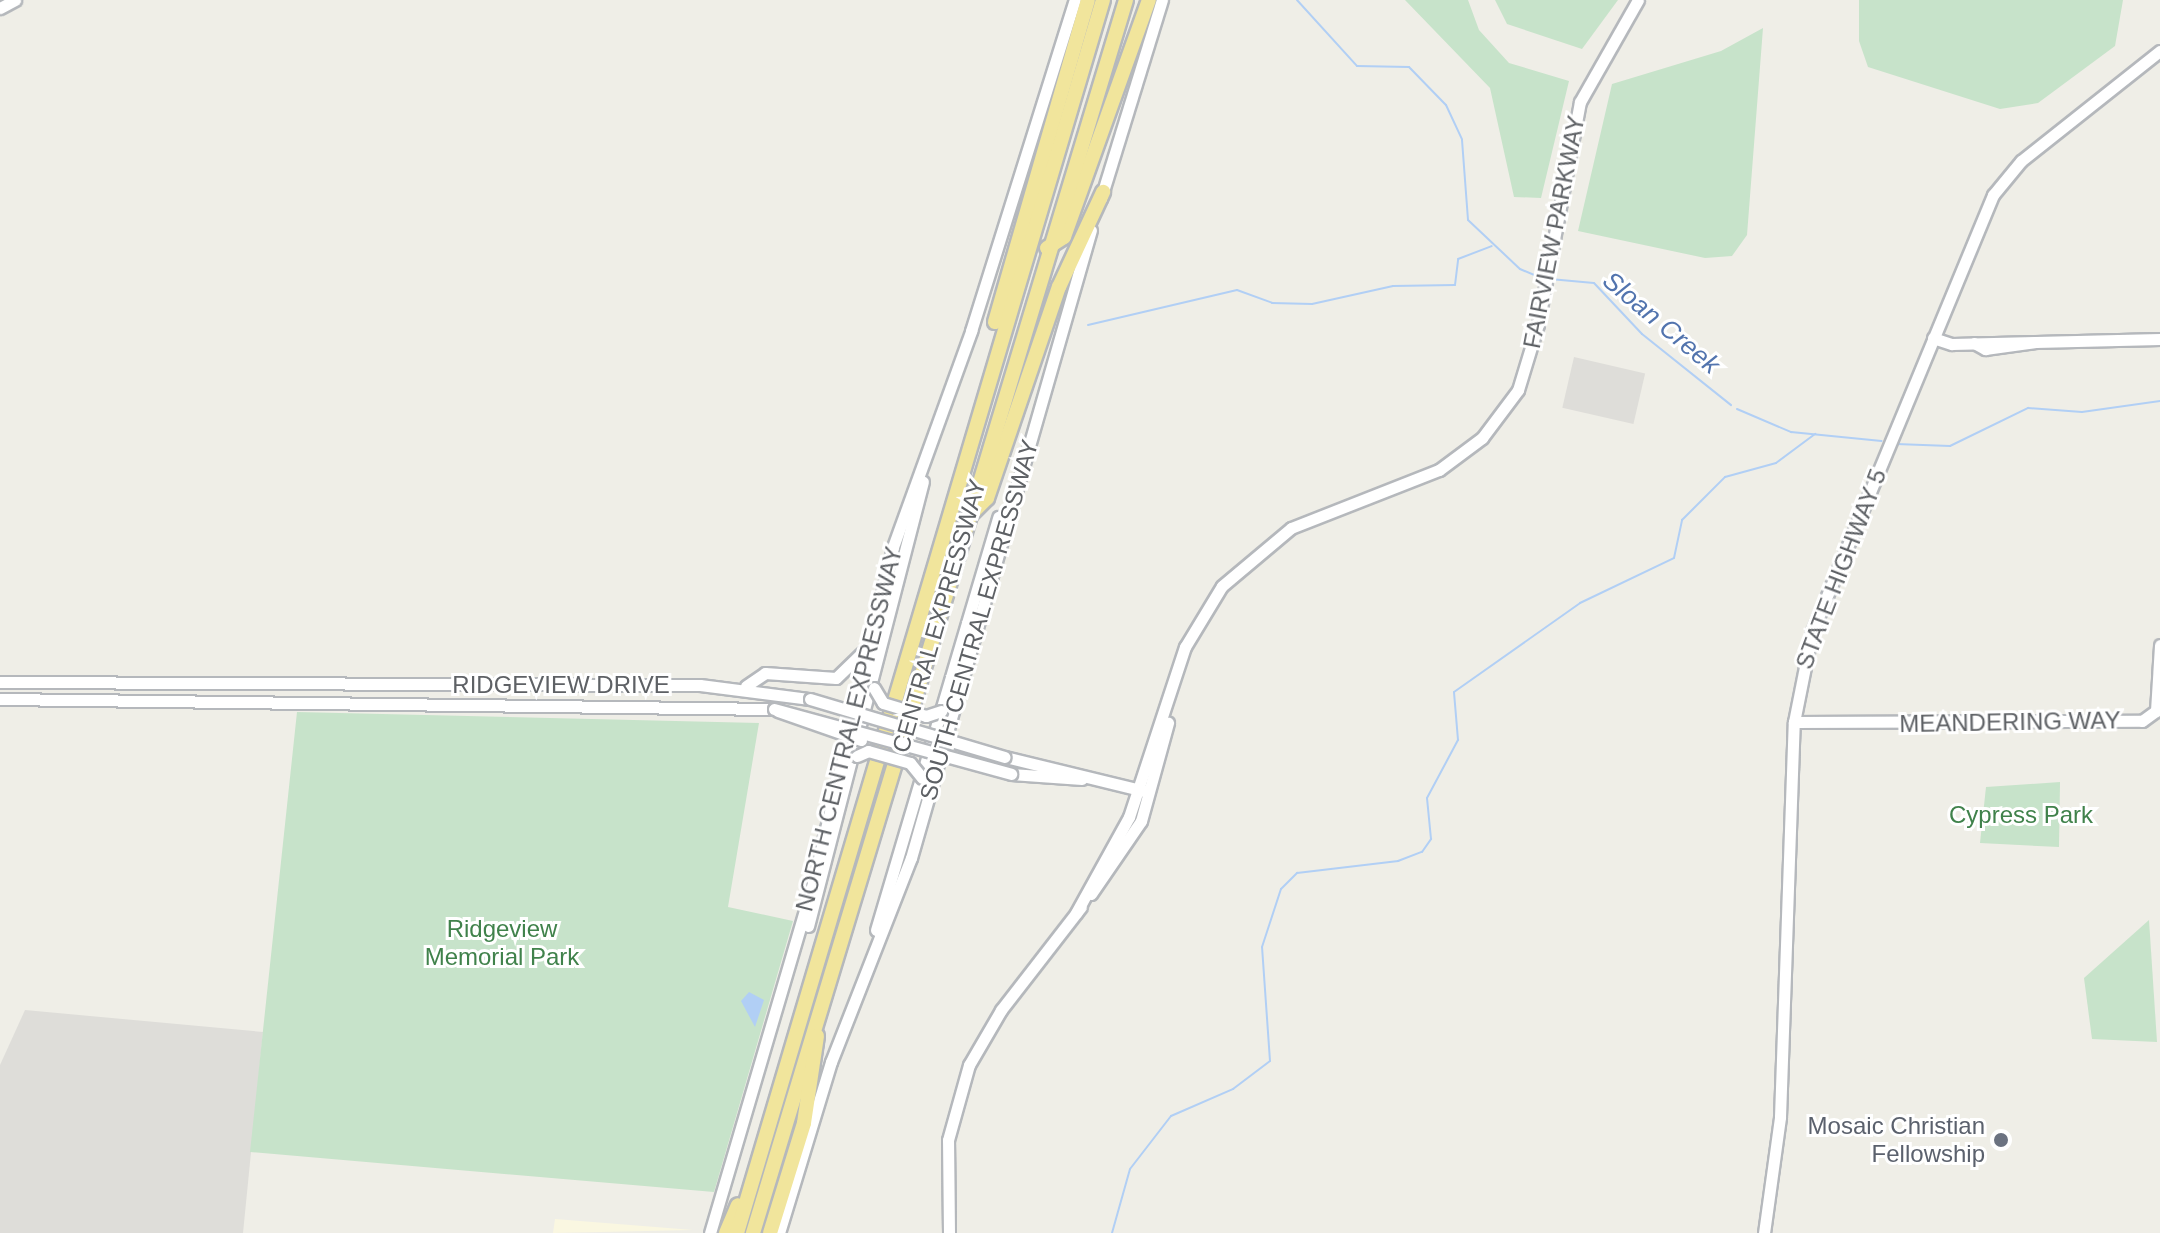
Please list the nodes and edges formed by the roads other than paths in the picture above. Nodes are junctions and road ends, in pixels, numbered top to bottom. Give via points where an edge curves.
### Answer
1 (15, 0) edge
2 (1075, 0) edge
3 (1088, 0) edge
4 (1103, 0) edge
5 (1126, 0) edge
6 (1149, 0) edge
7 (1162, 0) edge
8 (1638, 0) edge
9 (0, 8) edge
10 (2160, 51) edge
11 (1103, 192) junction
12 (1047, 248) junction
13 (1933, 338) junction
14 (2160, 339) edge
15 (932, 443) junction
16 (1025, 453) junction
17 (951, 501) junction
18 (967, 517) junction
19 (2160, 645) edge
20 (864, 652) junction
21 (0, 682) edge
22 (283, 685) junction
23 (629, 685) junction
24 (746, 686) junction
25 (874, 688) junction
26 (0, 699) edge
27 (283, 703) junction
28 (629, 703) junction
29 (941, 711) junction
30 (867, 716) junction
31 (1794, 722) junction
32 (862, 736) junction
33 (934, 736) junction
34 (930, 751) junction
35 (857, 756) junction
36 (922, 778) junction
37 (1111, 779) junction
38 (1146, 792) junction
39 (862, 976) junction
40 (773, 1021) junction
41 (817, 1029) junction
42 (755, 1173) junction
43 (710, 1233) edge
44 (726, 1233) edge
45 (737, 1233) edge
46 (753, 1233) edge
47 (770, 1233) edge
48 (779, 1233) edge
49 (949, 1233) edge
50 (1764, 1233) edge

1 - 9 main road
2 - 15 main road, NORTH CENTRAL EXPRESSWAY
3 - 17 highway via 1019,229
4 - 17 highway, CENTRAL EXPRESSWAY
5 - 12 highway, CENTRAL EXPRESSWAY
6 - 12 highway via 1064,237
7 - 11 main road, SOUTH CENTRAL EXPRESSWAY
8 - 38 main road, FAIRVIEW PARKWAY via 1584,91 1538,324 1518,390 1482,438 1415,483 1321,514 1254,553 1203,611 1174,683
10 - 13 main road, STATE HIGHWAY 5 via 2004,178
11 - 16 main road, SOUTH CENTRAL EXPRESSWAY
11 - 18 highway via 1059,287 987,498
12 - 18 highway, CENTRAL EXPRESSWAY
13 - 14 main road via 1974,343
13 - 31 main road, STATE HIGHWAY 5 via 1816,619
15 - 20 main road, NORTH CENTRAL EXPRESSWAY
15 - 25 main road
16 - 29 main road via 979,581
16 - 39 main road, SOUTH CENTRAL EXPRESSWAY via 911,858
17 - 42 highway, CENTRAL EXPRESSWAY
18 - 41 highway, CENTRAL EXPRESSWAY
19 - 31 main road, MEANDERING WAY via 2156,711 2142,721
20 - 24 main road via 836,678 765,673
20 - 40 main road, NORTH CENTRAL EXPRESSWAY via 825,836
21 - 22 main road, RIDGEVIEW DRIVE
22 - 23 main road, RIDGEVIEW DRIVE
22 - 27 main road
23 - 24 main road, RIDGEVIEW DRIVE
23 - 28 main road
24 - 30 main road, RIDGEVIEW DRIVE, bridge
25 - 29 main road, bridge via 883,703 926,716
25 - 30 main road, bridge
26 - 27 main road, RIDGEVIEW DRIVE
27 - 28 main road, RIDGEVIEW DRIVE
28 - 32 main road, RIDGEVIEW DRIVE, bridge via 774,709
29 - 33 main road, bridge
30 - 32 main road, bridge
30 - 33 main road, RIDGEVIEW DRIVE, bridge
31 - 50 main road, STATE HIGHWAY 5 via 1780,1117
32 - 34 main road, RIDGEVIEW DRIVE, bridge
32 - 35 main road, bridge
33 - 34 main road, bridge
33 - 37 main road, RIDGEVIEW DRIVE, bridge via 1031,764
34 - 36 main road
34 - 37 main road, RIDGEVIEW DRIVE, bridge via 1011,774
35 - 36 main road, bridge via 868,751 910,763
35 - 40 main road
36 - 39 main road
37 - 38 main road, RIDGEVIEW DRIVE
38 - 49 main road, FAIRVIEW PARKWAY via 1127,846 995,1018 969,1065 948,1140
39 - 48 main road, SOUTH CENTRAL EXPRESSWAY
40 - 43 main road, NORTH CENTRAL EXPRESSWAY
41 - 46 highway, CENTRAL EXPRESSWAY
41 - 47 highway via 820,1053
42 - 44 highway
42 - 45 highway, CENTRAL EXPRESSWAY

